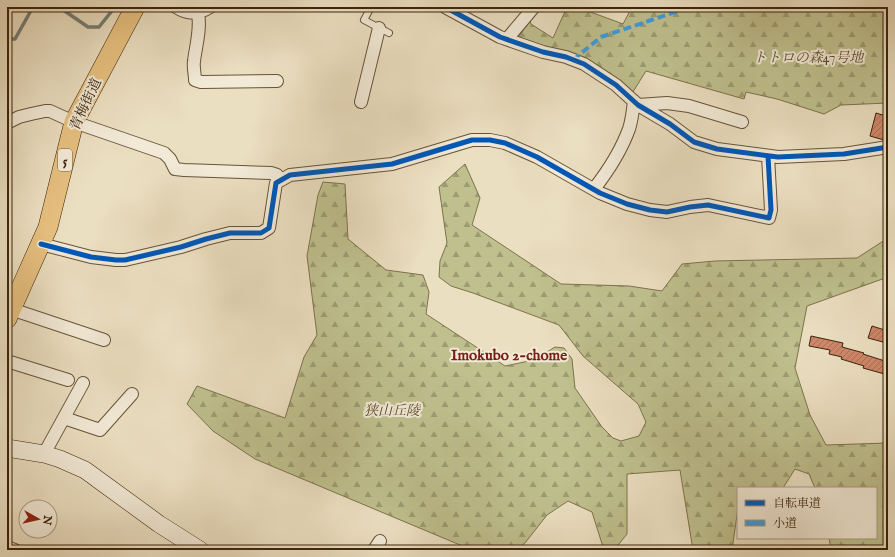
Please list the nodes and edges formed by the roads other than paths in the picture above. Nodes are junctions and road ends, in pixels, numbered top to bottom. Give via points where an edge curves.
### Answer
1 (135, 7) edge
2 (176, 7) edge
3 (210, 7) edge
4 (371, 7) edge
5 (534, 7) edge
6 (449, 8) edge
7 (198, 13) junction
8 (384, 30) joint
9 (507, 39) junction
10 (277, 81) dead end
11 (361, 102) dead end
12 (636, 103) junction
13 (74, 122) junction
14 (742, 122) dead end
15 (7, 123) edge
16 (888, 146) edge
17 (768, 156) junction
18 (281, 180) junction
19 (594, 189) junction
20 (41, 244) junction
21 (9, 314) edge
22 (104, 340) dead end
23 (7, 361) edge
24 (68, 380) dead end
25 (83, 383) dead end
26 (132, 394) dead end
27 (64, 418) junction
28 (7, 448) edge
29 (44, 454) junction
30 (7, 547) edge
31 (15, 550) edge
32 (200, 550) edge

1 - 13 main road, 青梅街道 / 5
2 - 7 street via 188,13
3 - 7 street
4 - 8 lane via 364,20
5 - 9 street
6 - 9 street
7 - 10 street via 195,80
8 - 11 street
9 - 12 street via 584,64 616,85
12 - 14 street via 689,106
12 - 17 street via 694,142 717,149
12 - 19 street via 622,144 609,169
13 - 15 street via 45,111 19,117
13 - 18 street via 164,153 175,169 272,172
13 - 20 main road, 青梅街道 / 5 via 53,208
16 - 17 street via 844,154
17 - 19 street via 771,210 769,218 708,205 667,212 650,210 627,204
18 - 19 street via 290,175 392,164 472,140 490,140 505,143 537,157
18 - 20 street via 276,183 268,228 261,233 230,233 125,260 91,257
20 - 21 main road, 青梅街道 / 5
21 - 22 street
23 - 24 street
25 - 27 street
26 - 27 street via 100,430
27 - 29 street
28 - 29 street
29 - 32 street via 85,470 158,524
30 - 31 street

